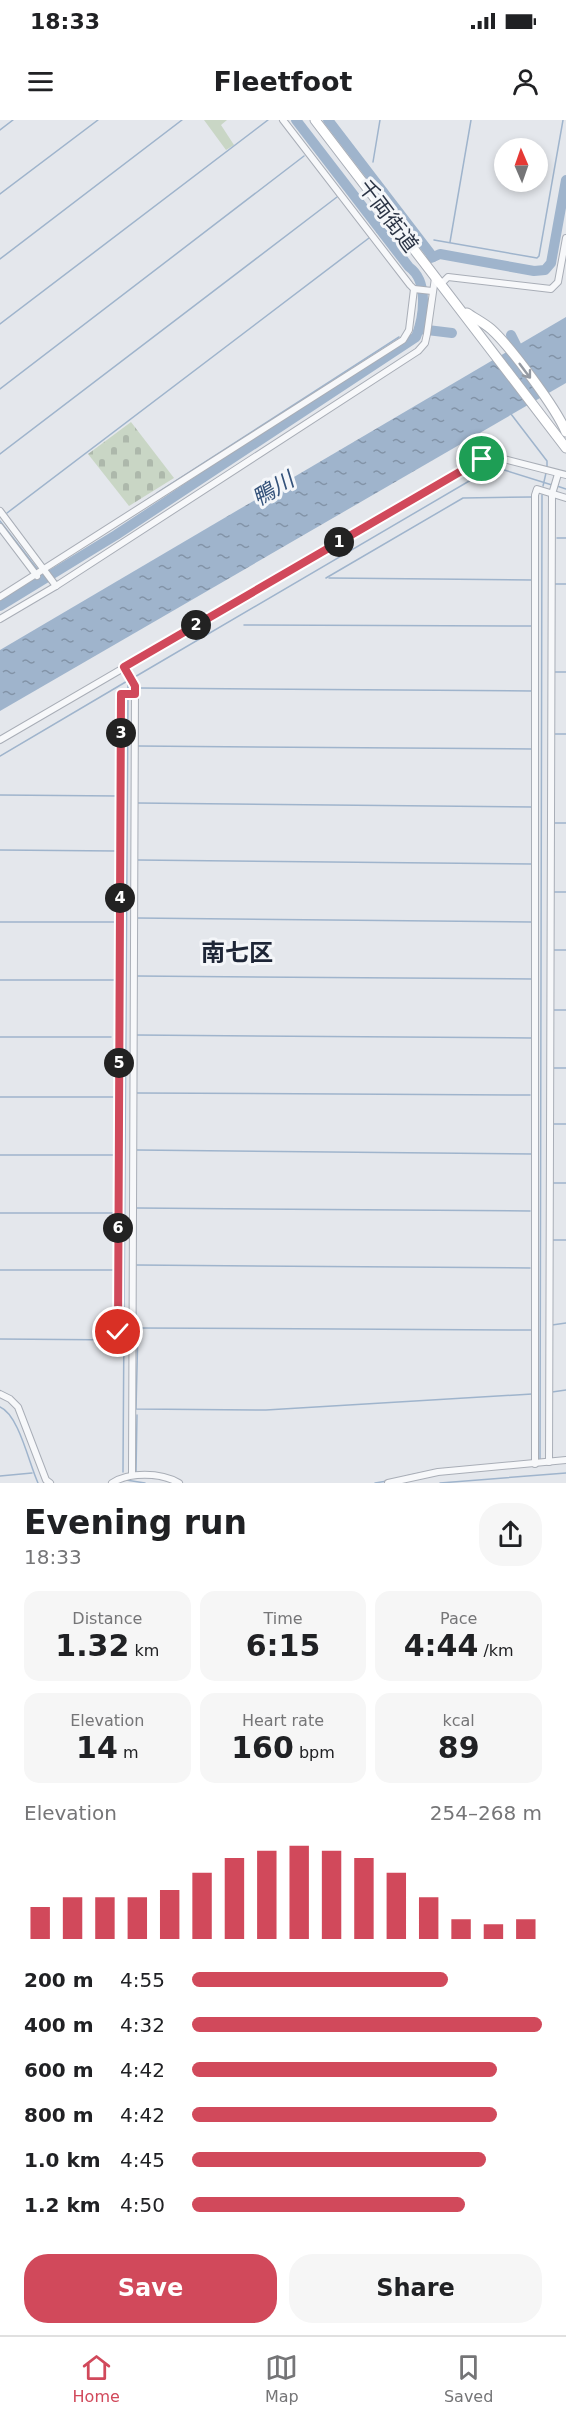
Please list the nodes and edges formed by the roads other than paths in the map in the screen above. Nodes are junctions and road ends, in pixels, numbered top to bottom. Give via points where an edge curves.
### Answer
1 (283, 120) edge
2 (315, 120) edge
3 (566, 238) edge
4 (438, 281) junction
5 (416, 289) junction
6 (429, 291) junction
7 (462, 311) junction
8 (566, 432) edge
9 (566, 448) edge
10 (566, 475) edge
11 (557, 477) junction
12 (553, 492) junction
13 (566, 498) edge
14 (0, 511) edge
15 (0, 527) edge
16 (44, 574) junction
17 (56, 586) junction
18 (0, 597) edge
19 (0, 619) edge
20 (125, 668) junction
21 (130, 694) junction
22 (0, 740) edge
23 (118, 1332) dead end
24 (0, 1394) edge
25 (566, 1460) edge
26 (549, 1462) junction
27 (535, 1464) junction
28 (132, 1474) junction
29 (50, 1483) edge
30 (112, 1483) edge
31 (179, 1483) edge
32 (388, 1483) edge

1 - 5 street
2 - 4 street, 千両街道
3 - 4 street via 558,282 551,289 448,277
4 - 6 street
4 - 7 street, 千両街道
5 - 6 street
5 - 16 street via 409,330 403,340
6 - 17 street via 428,331 418,351
7 -> 8 street, 千両街道 via 500,338
7 - 9 street, 千両街道
10 - 11 street
11 - 12 street
11 - 20 street via 496,457 482,459
12 - 13 street
12 - 26 street
12 - 27 street via 537,489 535,498
14 - 16 street
15 - 16 street
16 - 17 street
16 - 18 street
17 - 19 street
20 - 21 street via 134,684
20 - 22 street
21 - 23 street via 121,694
21 - 28 street
24 - 29 street via 18,1407
25 - 26 street
26 - 27 street
27 - 32 street via 438,1472
28 - 30 street
28 - 31 street

